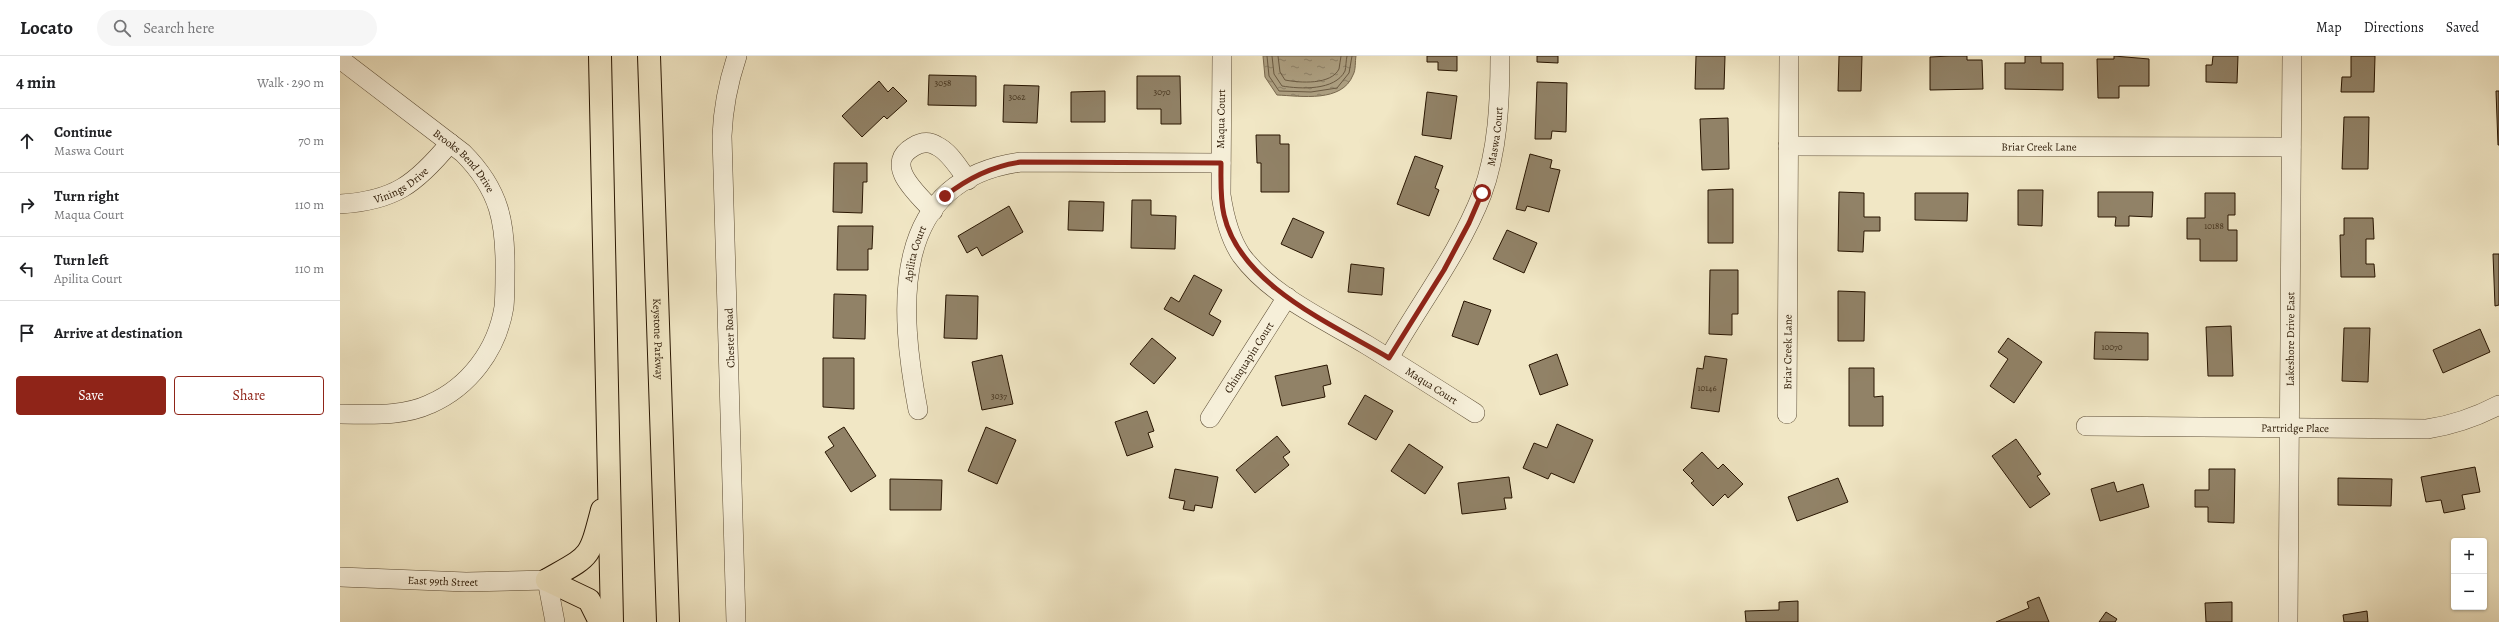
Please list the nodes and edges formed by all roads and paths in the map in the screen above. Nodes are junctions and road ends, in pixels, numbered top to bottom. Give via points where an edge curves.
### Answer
1 (600, 56) edge
2 (649, 56) edge
3 (737, 56) edge
4 (1222, 56) edge
5 (1500, 56) edge
6 (1789, 56) edge
7 (2292, 56) edge
8 (340, 59) edge
9 (450, 143) junction
10 (1788, 146) junction
11 (2291, 146) junction
12 (1221, 163) junction
13 (968, 180) junction
14 (340, 204) edge
15 (934, 211) junction
16 (1287, 297) junction
17 (1389, 358) junction
18 (2499, 405) edge
19 (918, 410) dead end
20 (1475, 413) dead end
21 (340, 414) edge
22 (1787, 414) dead end
23 (1210, 418) dead end
24 (2086, 426) dead end
25 (2290, 429) junction
26 (609, 484) junction
27 (340, 576) edge
28 (547, 580) junction
29 (554, 622) edge
30 (600, 622) edge
31 (612, 622) edge
32 (668, 622) edge
33 (736, 622) edge
34 (2288, 622) edge

1 - 26 highway
2 - 32 highway, Keystone Parkway
3 - 33 street, Chester Road via 723,110 722,136
4 - 12 street, Maqua Court
5 - 17 street, Maswa Court via 1497,126 1482,193 1444,270
6 - 10 street, Briar Creek Lane
7 - 11 street, Lakeshore Drive East
8 - 9 street, Brooks Bend Drive
9 - 14 street, Vinings Drive via 412,182 397,192 381,199
9 - 21 street, Brooks Bend Drive via 476,166 489,184 503,223 506,248 504,307 497,334 486,356 469,378 429,405 409,412
10 - 11 street, Briar Creek Lane
10 - 22 street, Briar Creek Lane
11 - 25 street, Lakeshore Drive East
12 - 13 street, Apilita Court via 1021,162 991,168
12 - 16 street, Maqua Court via 1224,215 1231,234 1241,254 1257,273
13 - 15 street, Apilita Court via 945,196
13 - 15 street via 937,145 919,143 909,149 903,157 901,166 903,176
15 - 19 street, Apilita Court via 926,220 916,240 909,266 907,336
16 - 17 street, Maqua Court
16 - 23 street, Chinquapin Court
17 - 20 street, Maqua Court
18 - 25 street, Partridge Place via 2469,419 2428,429
24 - 25 street, Partridge Place
25 - 34 street, Lakeshore Drive East
26 - 28 highway via 591,550 583,560
26 - 31 highway
27 - 28 street, East 99th Street via 466,582
28 - 29 street
28 - 30 highway via 589,600

